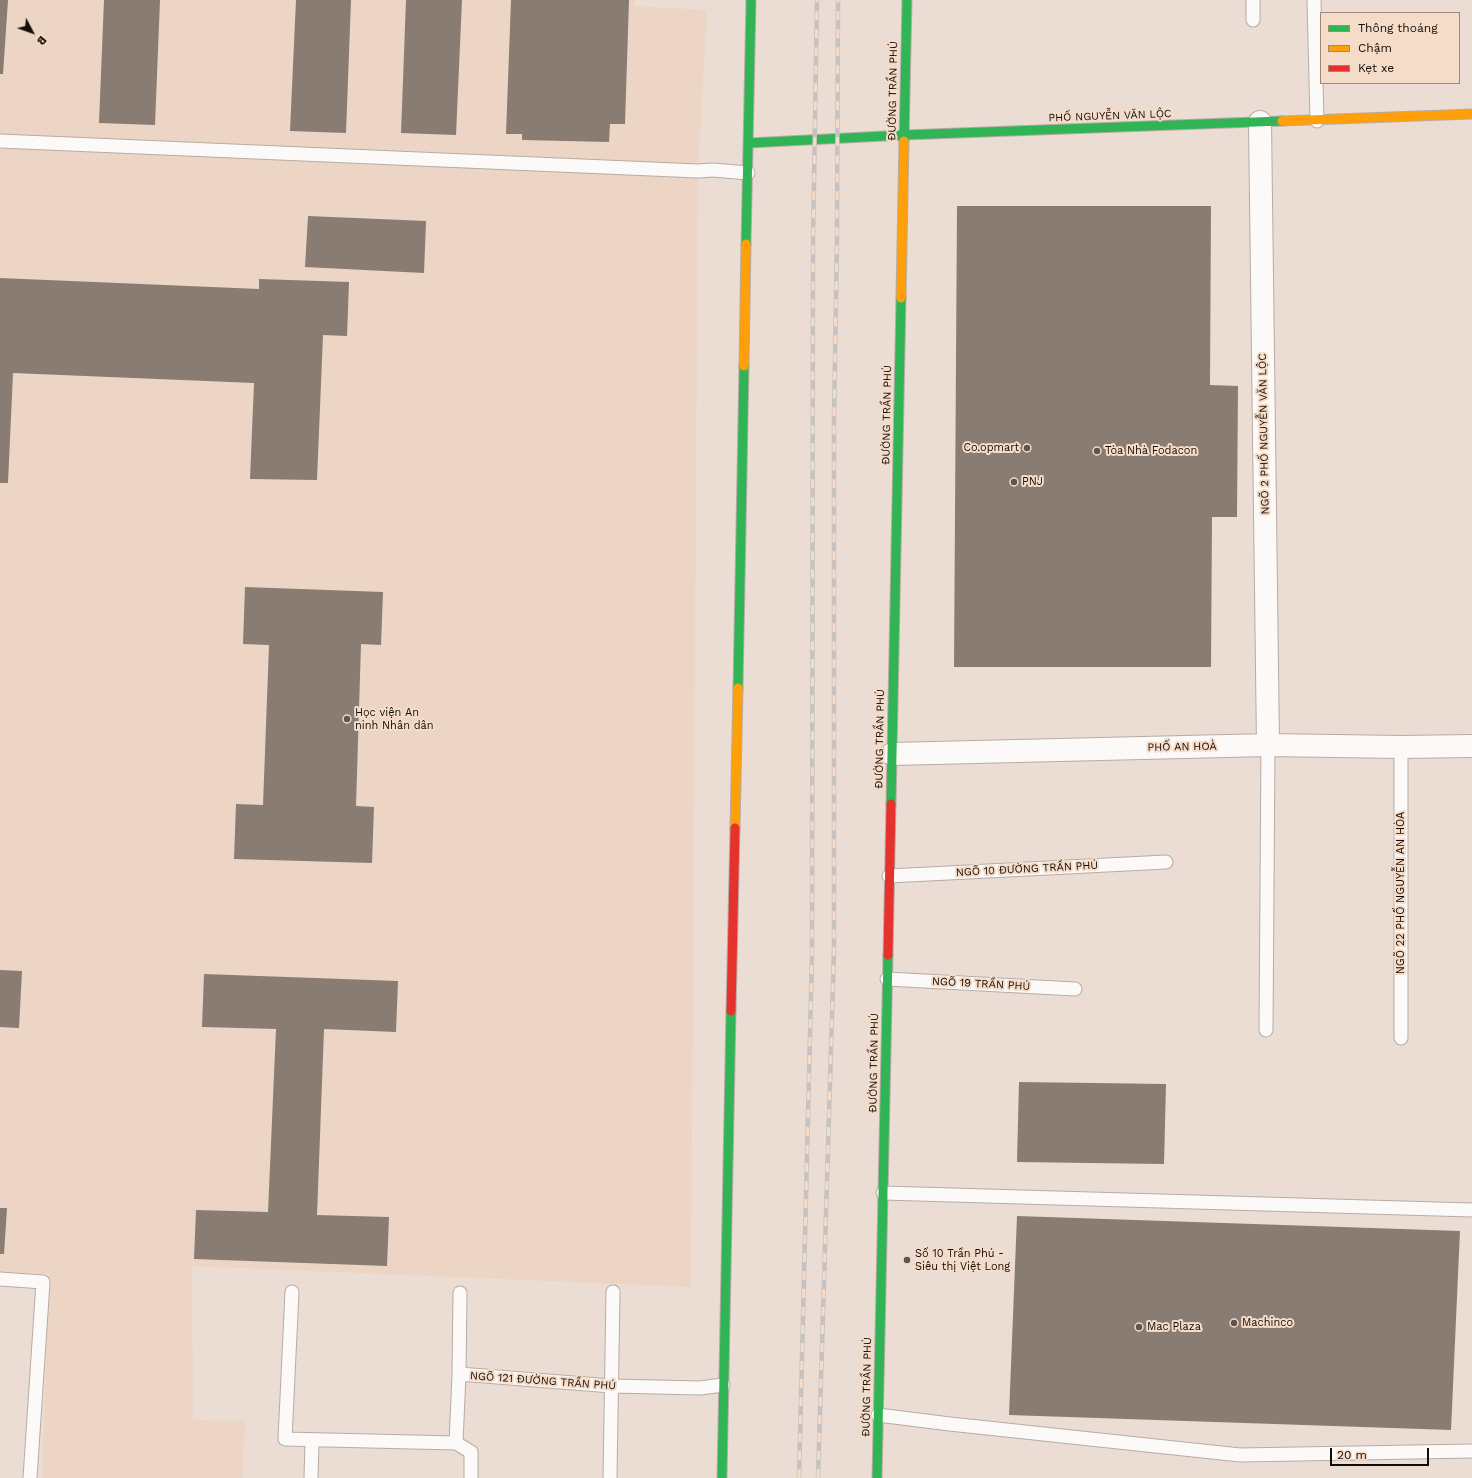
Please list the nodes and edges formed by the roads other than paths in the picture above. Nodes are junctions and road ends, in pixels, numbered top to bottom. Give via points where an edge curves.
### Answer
1 (751, 0) edge
2 (907, 0) edge
3 (1254, 0) edge
4 (1314, 0) edge
5 (1253, 20) dead end
6 (1472, 114) edge
7 (1317, 121) junction
8 (1260, 122) junction
9 (904, 135) junction
10 (0, 140) edge
11 (749, 142) junction
12 (748, 173) junction
13 (1268, 745) junction
14 (1472, 746) edge
15 (1401, 747) junction
16 (892, 754) junction
17 (1166, 862) dead end
18 (889, 876) junction
19 (887, 979) junction
20 (1075, 989) dead end
21 (1266, 1030) dead end
22 (1401, 1038) dead end
23 (883, 1193) junction
24 (1472, 1210) edge
25 (0, 1279) edge
26 (292, 1292) dead end
27 (460, 1292) dead end
28 (613, 1292) dead end
29 (459, 1374) junction
30 (723, 1385) junction
31 (612, 1386) junction
32 (878, 1415) junction
33 (312, 1441) junction
34 (456, 1443) junction
35 (1472, 1451) edge
36 (30, 1478) edge
37 (310, 1478) edge
38 (471, 1478) edge
39 (610, 1478) edge
40 (722, 1478) edge
41 (877, 1478) edge

1 - 11 main road
2 - 9 main road, ĐƯỜNG TRẦN PHÚ
3 - 5 lane
4 - 7 lane
6 - 7 main road, PHỐ NGUYỄN VĂN LỘC
7 - 8 main road, PHỐ NGUYỄN VĂN LỘC
8 - 9 main road, PHỐ NGUYỄN VĂN LỘC
8 - 13 street, NGÕ 2 PHỐ NGUYỄN VĂN LỘC
9 - 11 main road, PHỐ NGUYỄN VĂN LỘC
9 - 16 main road, ĐƯỜNG TRẦN PHÚ
10 - 12 lane
11 - 12 main road
12 - 30 main road
13 - 15 street, PHỐ AN HOÀ
13 - 16 street, PHỐ AN HOÀ
13 - 21 lane
14 - 15 street, PHỐ AN HOÀ
15 - 22 lane, NGÕ 22 PHỐ NGUYỄN AN HÒA
16 - 18 main road, ĐƯỜNG TRẦN PHÚ
17 - 18 lane, NGÕ 10 ĐƯỜNG TRẦN PHÚ
18 - 19 main road, ĐƯỜNG TRẦN PHÚ
19 - 20 lane, NGÕ 19 TRẦN PHÚ
19 - 23 main road, ĐƯỜNG TRẦN PHÚ
23 - 24 lane
23 - 32 main road, ĐƯỜNG TRẦN PHÚ
25 - 36 lane via 43,1282
26 - 33 lane via 285,1439
27 - 29 lane
28 - 31 lane
29 - 31 lane, NGÕ 121 ĐƯỜNG TRẦN PHÚ
29 - 34 lane, NGÕ 121 ĐƯỜNG TRẦN PHÚ
30 - 31 lane, NGÕ 121 ĐƯỜNG TRẦN PHÚ via 700,1388
30 - 40 main road
31 - 39 lane
32 - 35 lane via 1240,1455
32 - 41 main road, ĐƯỜNG TRẦN PHÚ
33 - 34 lane
33 - 37 lane
34 - 38 lane via 471,1452

